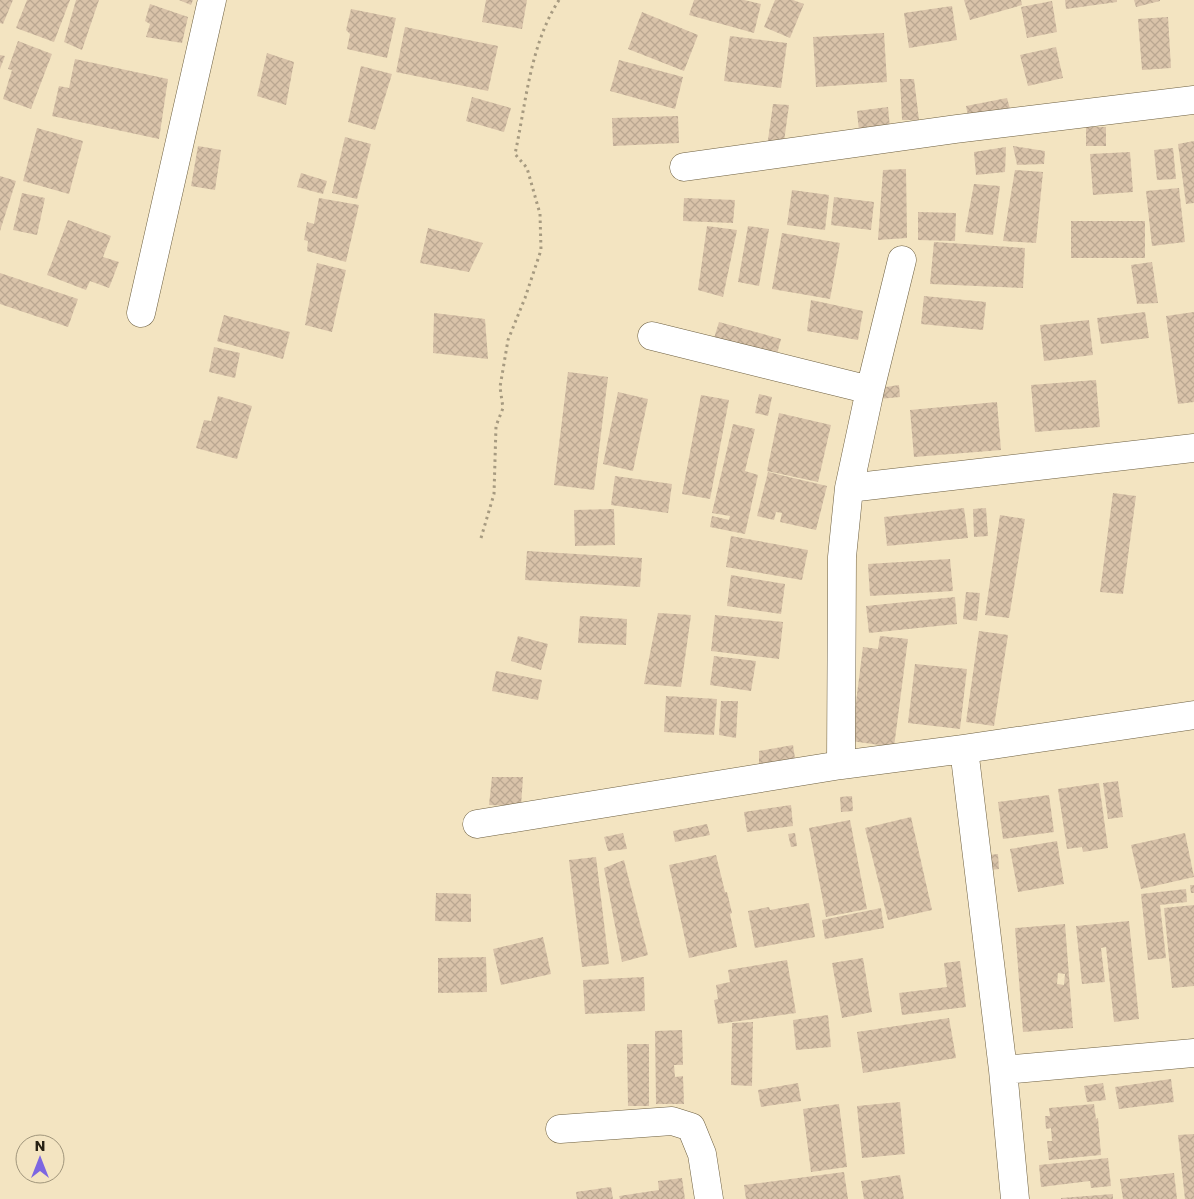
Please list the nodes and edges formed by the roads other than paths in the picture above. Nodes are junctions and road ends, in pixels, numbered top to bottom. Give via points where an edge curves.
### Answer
1 (212, 0) edge
2 (1194, 100) edge
3 (684, 168) dead end
4 (902, 260) dead end
5 (141, 313) dead end
6 (652, 336) dead end
7 (870, 390) junction
8 (1194, 448) edge
9 (849, 488) junction
10 (1194, 714) edge
11 (964, 750) junction
12 (841, 765) junction
13 (477, 824) dead end
14 (1194, 1053) edge
15 (1003, 1070) junction
16 (560, 1129) dead end
17 (709, 1199) edge
18 (1015, 1199) edge

1 - 5 street
2 - 3 street via 956,129
4 - 7 street
6 - 7 street
7 - 9 street
8 - 9 street
9 - 12 street via 842,557
10 - 11 street
11 - 12 street
11 - 15 street
12 - 13 street
14 - 15 street
15 - 18 street
16 - 17 street via 672,1121 691,1127 702,1154

